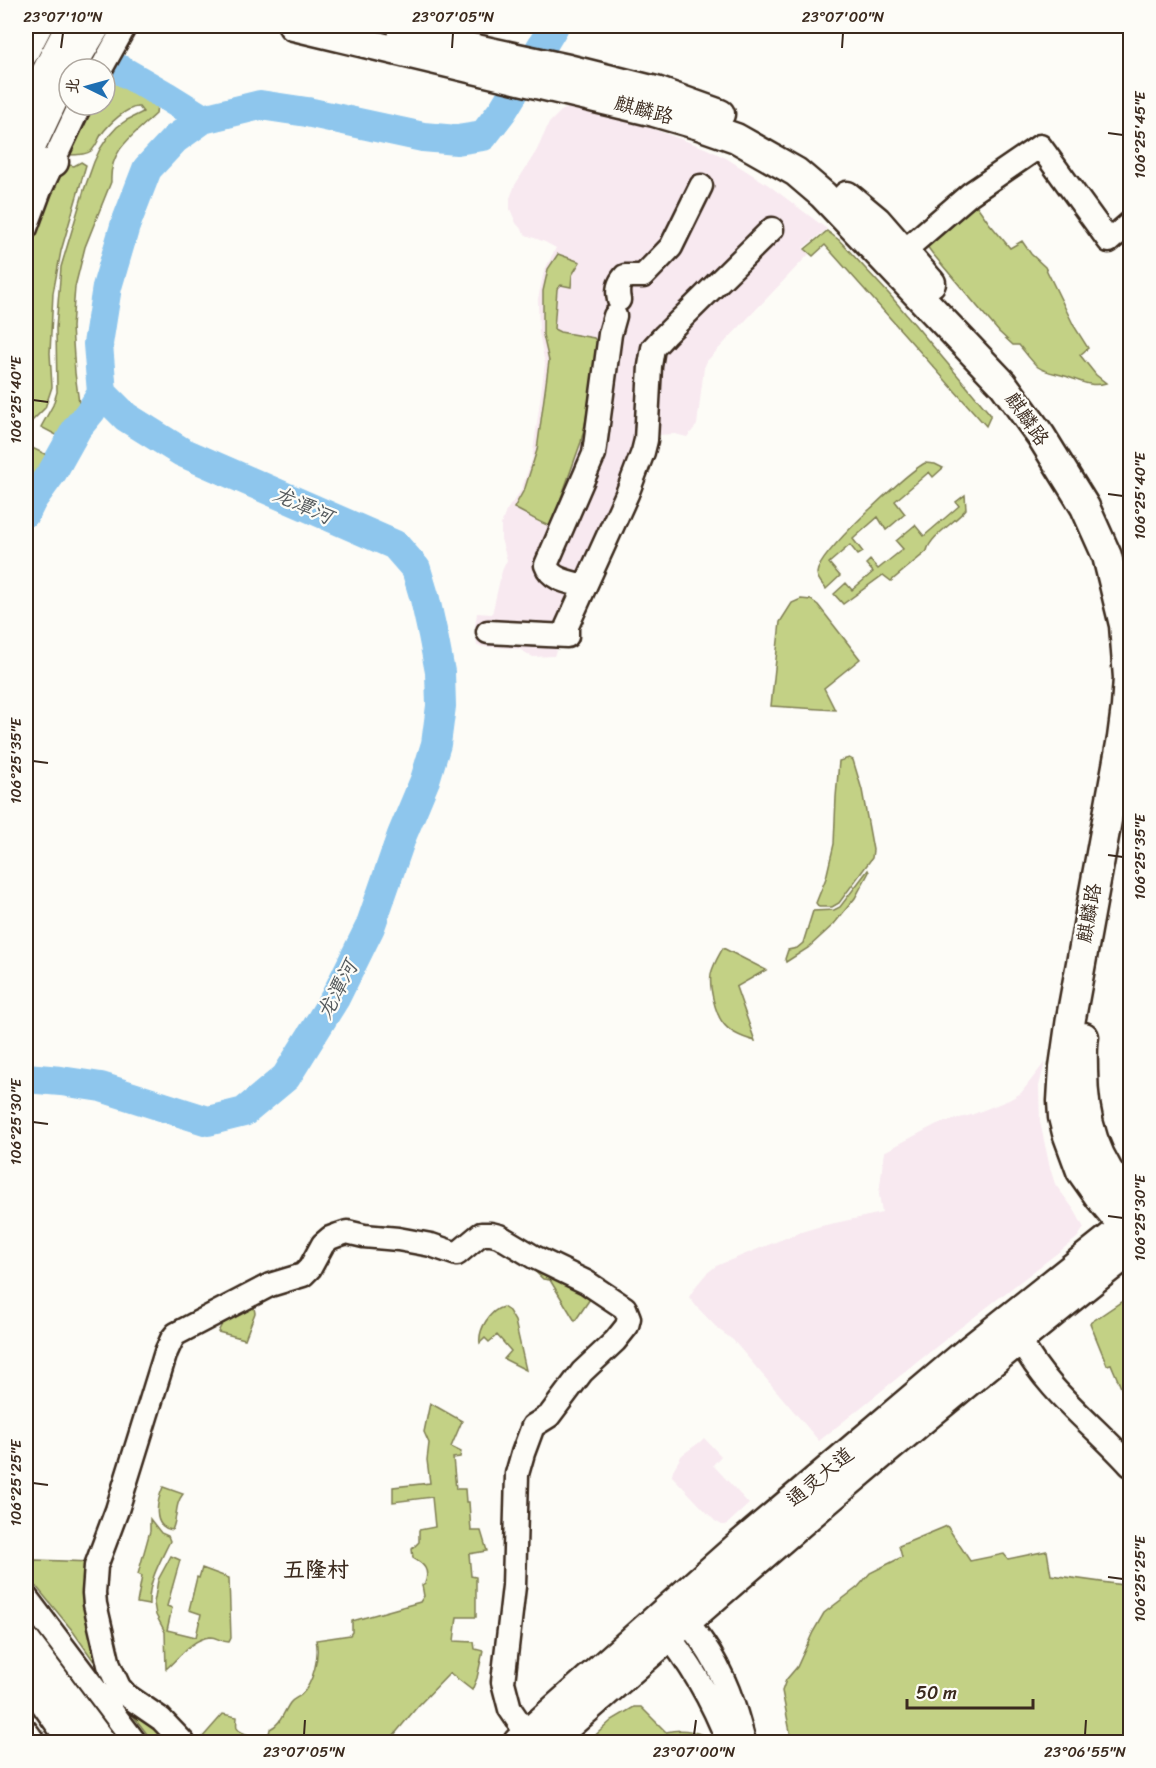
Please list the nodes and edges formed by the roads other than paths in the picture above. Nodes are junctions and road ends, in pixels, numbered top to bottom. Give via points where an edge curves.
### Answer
1 (293, 26) edge
2 (368, 26) edge
3 (108, 29) edge
4 (65, 49) edge
5 (26, 56) edge
6 (476, 59) junction
7 (572, 81) junction
8 (26, 111) edge
9 (75, 117) edge
10 (26, 158) edge
11 (54, 162) junction
12 (26, 172) edge
13 (701, 186) dead end
14 (1131, 223) edge
15 (26, 228) edge
16 (772, 229) dead end
17 (904, 251) junction
18 (1131, 576) edge
19 (584, 586) junction
20 (488, 632) dead end
21 (1131, 795) edge
22 (1129, 1226) edge
23 (1020, 1340) junction
24 (1131, 1465) edge
25 (26, 1597) edge
26 (671, 1621) junction
27 (26, 1642) edge
28 (26, 1676) edge
29 (26, 1731) edge
30 (531, 1740) edge
31 (34, 1743) edge
32 (73, 1743) edge
33 (101, 1743) edge
34 (135, 1743) edge
35 (183, 1743) edge
36 (728, 1743) edge
37 (744, 1743) edge

1 - 6 main road, 麒麟路
2 - 6 main road, 麒麟路
3 - 4 main road
4 - 5 street
4 - 8 main road
4 - 10 main road via 58,90
6 - 7 main road, 麒麟路
7 - 17 main road, 麒麟路 via 656,91 743,125 822,176 877,221
7 - 22 main road, 麒麟路 via 736,138 796,172 861,233 1003,384 1085,507 1107,556 1115,586 1124,625 1128,678 1120,749 1071,1018 1062,1083 1063,1117 1081,1171 1100,1198
9 - 11 street
11 - 12 main road
11 - 15 street
13 - 19 street via 671,247 643,276 626,276 617,290 594,454 546,565 555,577
14 - 17 street via 1109,241 1040,146 970,194
16 - 19 street via 653,348 643,452
17 - 18 main road, 麒麟路 via 1076,460 1120,542
19 - 20 street via 567,626 567,636
21 - 22 main road, 麒麟路 via 1082,1050 1090,1130 1114,1180
22 - 23 main road, 通灵大道 via 1090,1282
22 - 26 main road, 通灵大道 via 967,1352 735,1549
23 - 24 street via 1034,1364 1070,1407
23 - 26 main road, 通灵大道
25 - 34 street
26 - 30 main road, 通灵大道
26 - 36 street
26 - 37 street via 702,1641 733,1700
27 - 33 main road
28 - 32 main road
29 - 31 street
30 - 35 street via 510,1709 503,1683 513,1592 519,1464 533,1426 549,1416 582,1372 615,1341 629,1318 624,1308 586,1282 499,1236 481,1234 457,1254 431,1245 347,1232 323,1244 303,1275 270,1285 172,1339 96,1566 95,1604 112,1673 126,1695 161,1719

